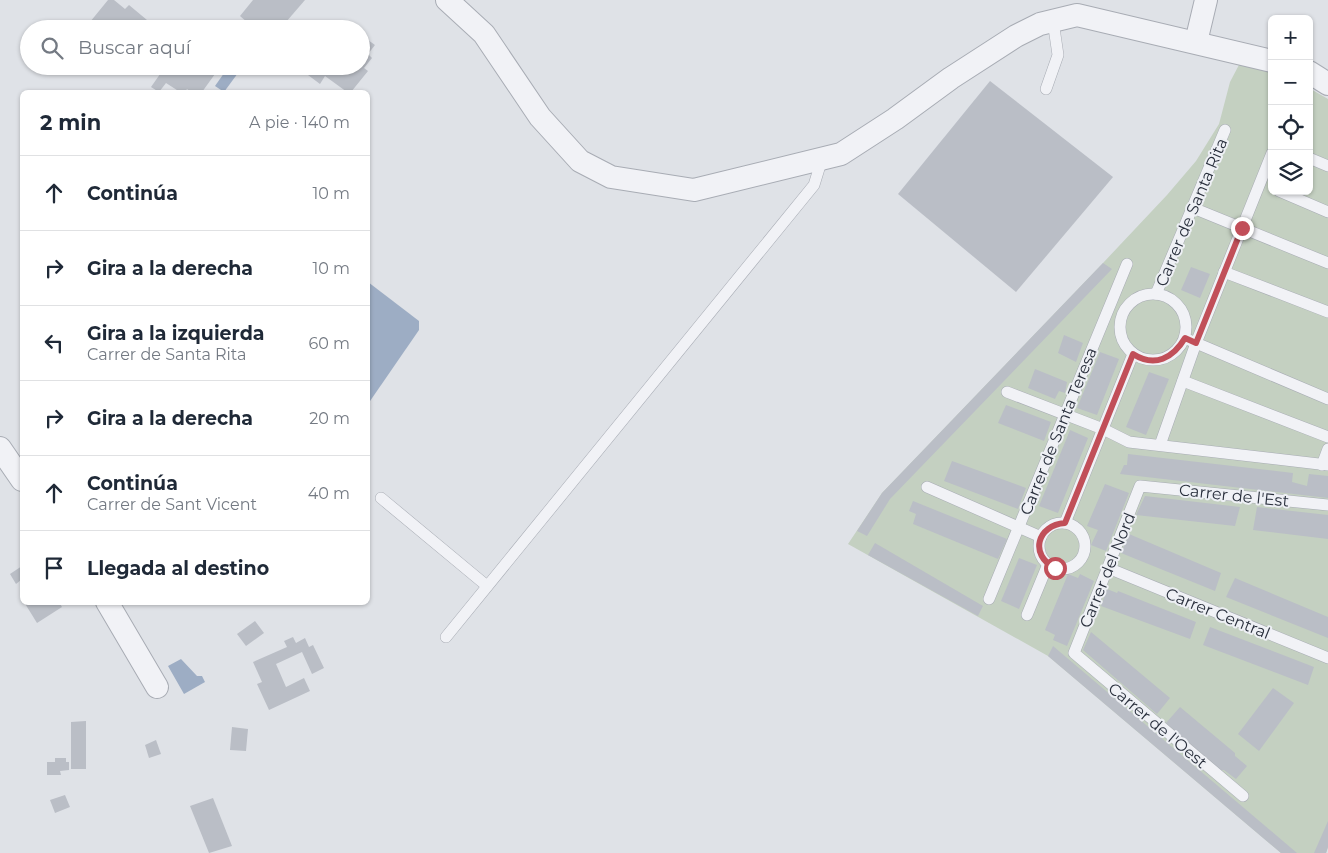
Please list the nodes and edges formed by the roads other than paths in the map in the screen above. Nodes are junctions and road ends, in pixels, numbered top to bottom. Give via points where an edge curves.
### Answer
1 (447, 0) edge
2 (1206, 0) edge
3 (1052, 21) junction
4 (1196, 42) junction
5 (1268, 60) edge
6 (1313, 75) edge
7 (1328, 84) edge
8 (1046, 89) dead end
9 (1225, 130) dead end
10 (822, 159) junction
11 (1313, 160) edge
12 (1268, 163) edge
13 (1328, 166) edge
14 (1260, 183) junction
15 (1268, 186) edge
16 (1288, 195) edge
17 (1193, 208) junction
18 (1328, 212) edge
19 (1242, 228) junction
20 (1328, 262) edge
21 (1127, 264) dead end
22 (1224, 272) junction
23 (1156, 294) junction
24 (1328, 312) edge
25 (1106, 317) junction
26 (1120, 321) junction
27 (1185, 338) junction
28 (1196, 343) junction
29 (1133, 354) junction
30 (1183, 381) junction
31 (1007, 392) dead end
32 (1328, 399) edge
33 (1065, 415) junction
34 (1103, 429) junction
35 (1328, 437) edge
36 (1160, 445) junction
37 (0, 448) edge
38 (1328, 449) edge
39 (1325, 465) edge
40 (20, 477) edge
41 (1140, 486) joint
42 (927, 487) dead end
43 (381, 498) dead end
44 (1328, 505) edge
45 (1065, 523) junction
46 (1018, 528) junction
47 (1041, 537) junction
48 (1048, 564) junction
49 (1108, 568) junction
50 (487, 586) junction
51 (989, 599) dead end
52 (109, 605) edge
53 (1027, 615) dead end
54 (446, 637) dead end
55 (1074, 654) joint
56 (1328, 658) edge
57 (157, 687) dead end
58 (1243, 796) dead end

1 - 10 street via 484,34 540,117 580,161 611,177 694,190
2 - 4 street
3 - 4 street via 1077,15
3 - 8 lane via 1058,55
3 - 10 street via 1008,42 841,154
4 - 5 street
6 - 7 street
9 - 17 lane, Carrer de Santa Rita
10 - 50 lane via 814,186
11 - 13 lane
12 - 14 lane
14 - 15 lane
14 - 19 lane
16 - 18 lane
17 - 19 lane
17 - 23 lane, Carrer de Santa Rita
19 - 20 lane
19 - 22 lane
21 - 25 lane, Carrer de Santa Teresa
22 - 24 lane
22 - 28 lane
23 - 26 lane via 1140,296 1131,302
23 - 27 lane via 1180,307 1187,328
25 - 26 lane
25 - 33 lane, Carrer de Santa Teresa
26 - 29 lane via 1123,342
27 - 28 lane
27 - 29 lane via 1178,349 1160,360
28 - 30 lane
28 - 32 lane
29 - 34 lane
30 - 35 lane
30 - 36 lane
31 - 33 lane
33 - 34 lane
33 - 46 lane, Carrer de Santa Teresa
34 - 36 lane via 1129,442
34 - 45 lane
36 - 39 lane
37 - 40 street
38 - 39 lane
41 - 44 lane, Carrer de l'Est
41 - 49 lane, Carrer del Nord
42 - 46 lane
43 - 50 lane
45 - 47 lane via 1051,526
45 - 48 lane via 1073,525 1083,536 1085,551 1070,568 1055,568
46 - 47 lane
46 - 51 lane, Carrer de Santa Teresa
47 - 48 lane via 1040,552
48 - 53 lane
49 - 55 lane, Carrer del Nord
49 - 56 lane, Carrer Central
50 - 54 lane
52 - 57 street
55 - 58 lane, Carrer de l'Oest

